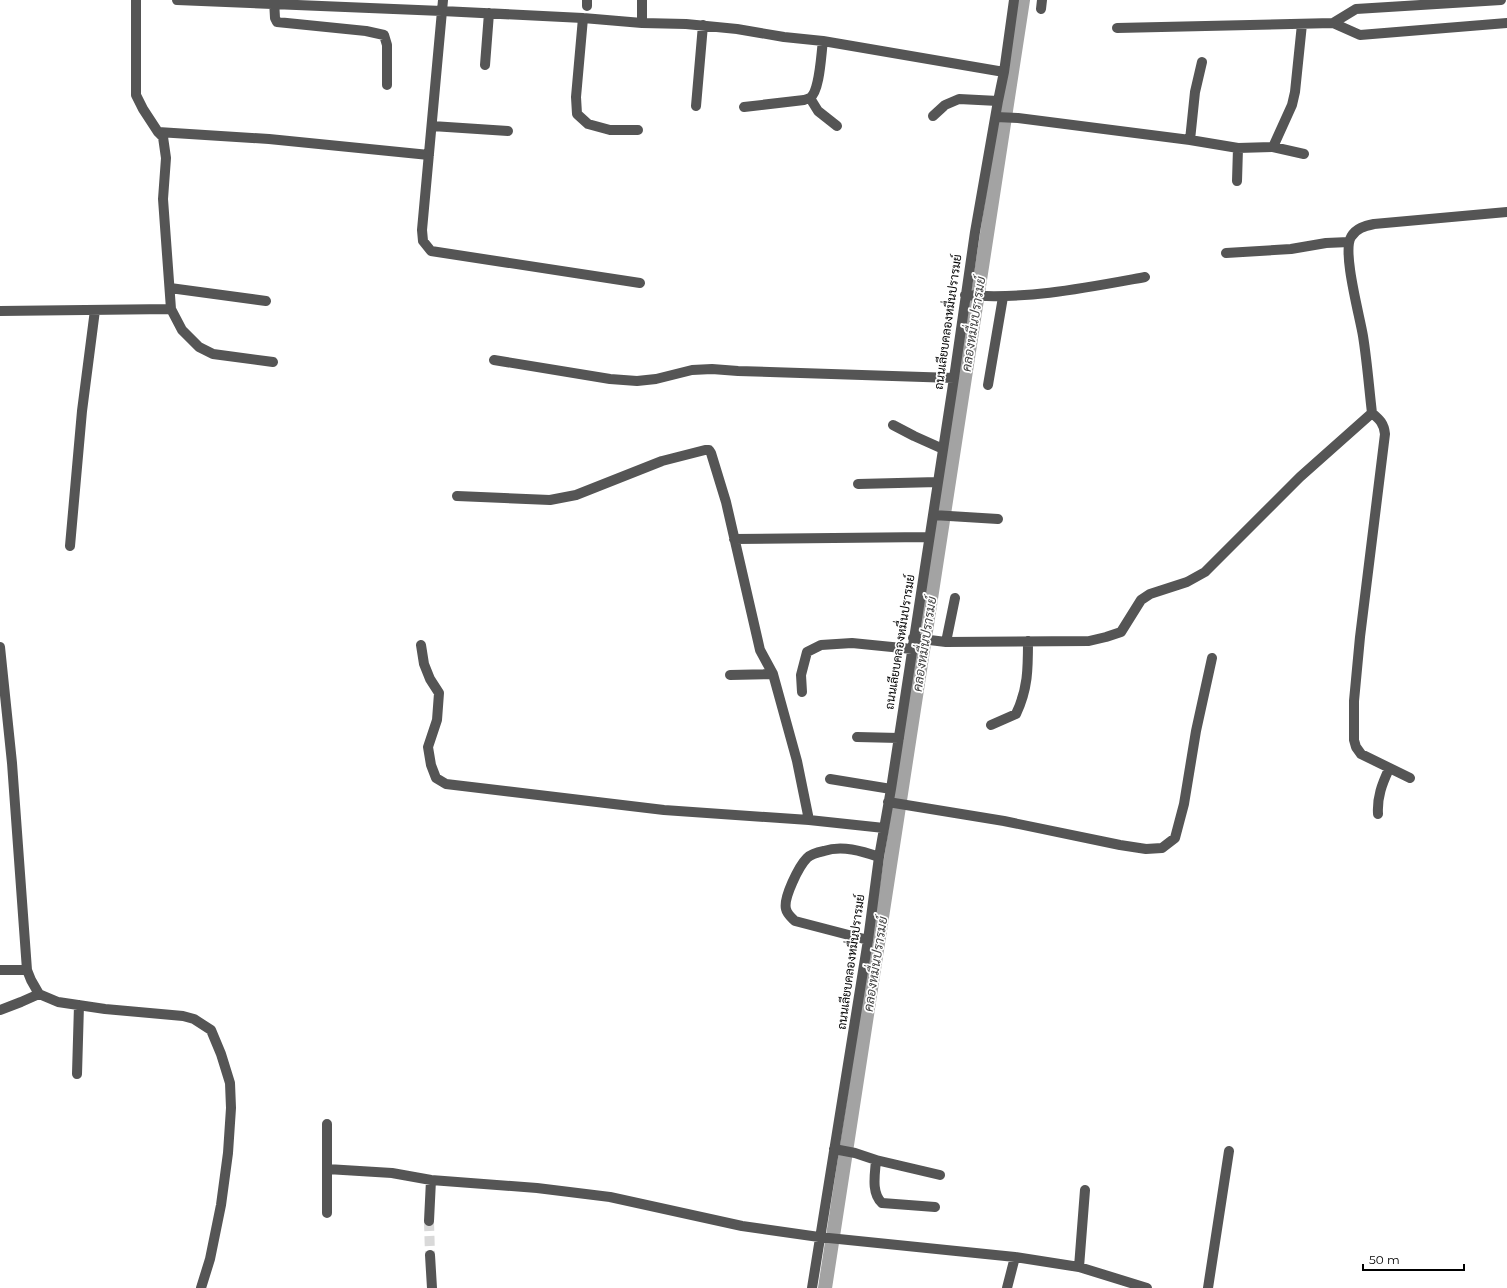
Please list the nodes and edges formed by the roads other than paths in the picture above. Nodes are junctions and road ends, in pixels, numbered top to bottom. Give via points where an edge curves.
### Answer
1 (136, 0) edge
2 (177, 0) edge
3 (443, 0) edge
4 (642, 0) edge
5 (1014, 0) edge
6 (1501, 0) edge
7 (274, 2) edge
8 (442, 11) junction
9 (489, 13) junction
10 (583, 18) junction
11 (642, 23) junction
12 (1333, 23) junction
13 (1507, 23) edge
14 (1302, 24) junction
15 (703, 25) junction
16 (1117, 28) dead end
17 (823, 41) junction
18 (1202, 62) dead end
19 (485, 64) dead end
20 (1004, 72) junction
21 (386, 85) dead end
22 (810, 98) junction
23 (998, 101) junction
24 (696, 106) dead end
25 (744, 107) dead end
26 (933, 116) dead end
27 (996, 117) junction
28 (432, 126) junction
29 (837, 126) dead end
30 (638, 130) dead end
31 (508, 131) dead end
32 (158, 132) junction
33 (1190, 140) junction
34 (1273, 147) junction
35 (1238, 148) junction
36 (1304, 154) dead end
37 (429, 155) junction
38 (1237, 181) dead end
39 (1507, 212) edge
40 (1349, 242) junction
41 (1226, 253) dead end
42 (1145, 277) dead end
43 (640, 283) dead end
44 (170, 288) junction
45 (969, 296) junction
46 (1002, 297) junction
47 (266, 301) dead end
48 (171, 309) junction
49 (95, 310) junction
50 (0, 311) edge
51 (494, 360) dead end
52 (273, 362) dead end
53 (954, 378) junction
54 (988, 385) dead end
55 (1372, 412) junction
56 (893, 425) dead end
57 (943, 449) junction
58 (938, 482) junction
59 (858, 484) dead end
60 (457, 496) dead end
61 (938, 516) junction
62 (998, 519) dead end
63 (929, 537) junction
64 (734, 539) junction
65 (70, 546) dead end
66 (955, 598) dead end
67 (917, 639) junction
68 (1028, 641) junction
69 (942, 642) junction
70 (421, 645) dead end
71 (0, 647) edge
72 (912, 649) junction
73 (1212, 658) dead end
74 (773, 674) junction
75 (730, 675) dead end
76 (802, 692) dead end
77 (991, 725) dead end
78 (857, 737) dead end
79 (898, 738) junction
80 (1389, 769) junction
81 (1410, 778) dead end
82 (830, 779) dead end
83 (891, 788) junction
84 (888, 802) junction
85 (1378, 814) dead end
86 (809, 820) junction
87 (884, 828) junction
88 (879, 857) junction
89 (868, 940) junction
90 (0, 970) edge
91 (24, 970) junction
92 (37, 995) junction
93 (0, 1010) edge
94 (78, 1014) junction
95 (77, 1074) dead end
96 (327, 1124) dead end
97 (839, 1150) junction
98 (1229, 1151) dead end
99 (876, 1160) junction
100 (327, 1169) junction
101 (940, 1175) dead end
102 (431, 1180) junction
103 (1085, 1190) dead end
104 (935, 1207) dead end
105 (327, 1213) dead end
106 (429, 1221) tunnel mouth
107 (824, 1237) junction
108 (430, 1255) tunnel mouth
109 (1015, 1257) junction
110 (1079, 1267) junction
111 (201, 1288) edge
112 (432, 1288) edge
113 (812, 1288) edge
114 (1007, 1288) edge
115 (1145, 1288) edge
116 (1208, 1288) edge

1 - 32 street via 136,95
2 - 7 street
3 - 8 street
4 - 11 street
5 - 20 street, ถนนเลียบคลองหมื่นปรารมย์
6 - 12 street via 1356,10
7 - 8 street
7 - 21 street via 277,22 384,35 387,45
8 - 9 street
8 - 28 street
9 - 10 street
9 - 19 street
10 - 11 street
10 - 30 street via 576,97 577,114 588,124 610,130
11 - 15 street
12 - 13 street via 1360,34
12 - 14 street
14 - 16 street
14 - 34 street via 1292,105
15 - 17 street
15 - 24 street
17 - 20 street
17 - 22 street via 815,91
18 - 33 street via 1195,92
20 - 23 street, ถนนเลียบคลองหมื่นปรารมย์
22 - 25 street
22 - 29 street via 818,111
23 - 26 street via 959,99 945,105
23 - 27 street, ถนนเลียบคลองหมื่นปรารมย์
27 - 33 street
27 - 45 street, ถนนเลียบคลองหมื่นปรารมย์
28 - 31 street
28 - 37 street
32 - 37 street via 268,139
32 - 44 street via 163,137 166,158 163,199
33 - 35 street
34 - 35 street
34 - 36 street
35 - 38 street
37 - 43 street via 422,230 423,241 431,251
39 - 40 street via 1374,224 1360,227
40 - 41 street
40 - 55 street via 1351,279 1363,337
42 - 46 street via 1068,291
44 - 47 street
44 - 48 street
45 - 46 street
45 - 53 street, ถนนเลียบคลองหมื่นปรารมย์
46 - 54 street
48 - 49 street
48 - 52 street via 182,330 199,347 213,354
49 - 50 street
49 - 65 street via 82,411
51 - 53 street via 637,380 712,369
53 - 57 street, ถนนเลียบคลองหมื่นปรารมย์
55 - 68 street via 1300,476 1205,572 1141,600 1120,632 1089,641
55 - 80 street via 1381,421 1384,434 1359,645 1354,701 1354,740 1361,754
56 - 57 street
57 - 58 street, ถนนเลียบคลองหมื่นปรารมย์
58 - 59 street
58 - 61 street, ถนนเลียบคลองหมื่นปรารมย์
60 - 64 street via 550,500 576,495 662,461 708,450 726,502
61 - 62 street
61 - 63 street, ถนนเลียบคลองหมื่นปรารมย์
63 - 64 street
63 - 67 street, ถนนเลียบคลองหมื่นปรารมย์
64 - 74 street via 760,650
66 - 69 street
67 - 69 street
67 - 72 street, ถนนเลียบคลองหมื่นปรารมย์
68 - 69 street
68 - 77 street via 1026,688 1022,701 1016,714
70 - 86 street via 424,664 439,693 437,720 428,747 431,765 436,778 446,784 664,810
71 - 91 street via 12,764
72 - 76 street via 852,643 821,645 807,652 801,675
72 - 79 street, ถนนเลียบคลองหมื่นปรารมย์
73 - 84 street via 1184,804 1175,838 1162,848 1146,849 1120,845 1004,821
74 - 75 street
74 - 86 street via 797,761
78 - 79 street
79 - 83 street, ถนนเลียบคลองหมื่นปรารมย์
80 - 81 street
80 - 85 street via 1377,802
82 - 83 street
83 - 84 street, ถนนเลียบคลองหมื่นปรารมย์
84 - 87 street, ถนนเลียบคลองหมื่นปรารมย์
86 - 87 street
87 - 88 street, ถนนเลียบคลองหมื่นปรารมย์
88 - 89 street, ถนนเลียบคลองหมื่นปรารมย์
88 - 89 street via 859,850 841,849 825,850 808,857 798,870 785,905 788,914 795,921
89 - 97 street, ถนนเลียบคลองหมื่นปรารมย์
90 - 91 street
91 - 92 street
92 - 93 street
92 - 94 street via 58,1002
94 - 95 street
94 - 111 street via 183,1016 194,1019 211,1030 230,1083 231,1108 221,1205
96 - 100 street
97 - 99 street
97 - 107 street, ถนนเลียบคลองหมื่นปรารมย์
98 - 116 street
99 - 101 street
99 - 104 street via 875,1191 882,1203
100 - 102 street via 392,1173
100 - 105 street
102 - 106 street
102 - 107 street via 537,1188 610,1197 742,1226
103 - 110 street
107 - 109 street
107 - 113 street, ถนนเลียบคลองหมื่นปรารมย์
108 - 112 street
109 - 110 street
109 - 114 street
110 - 115 street

